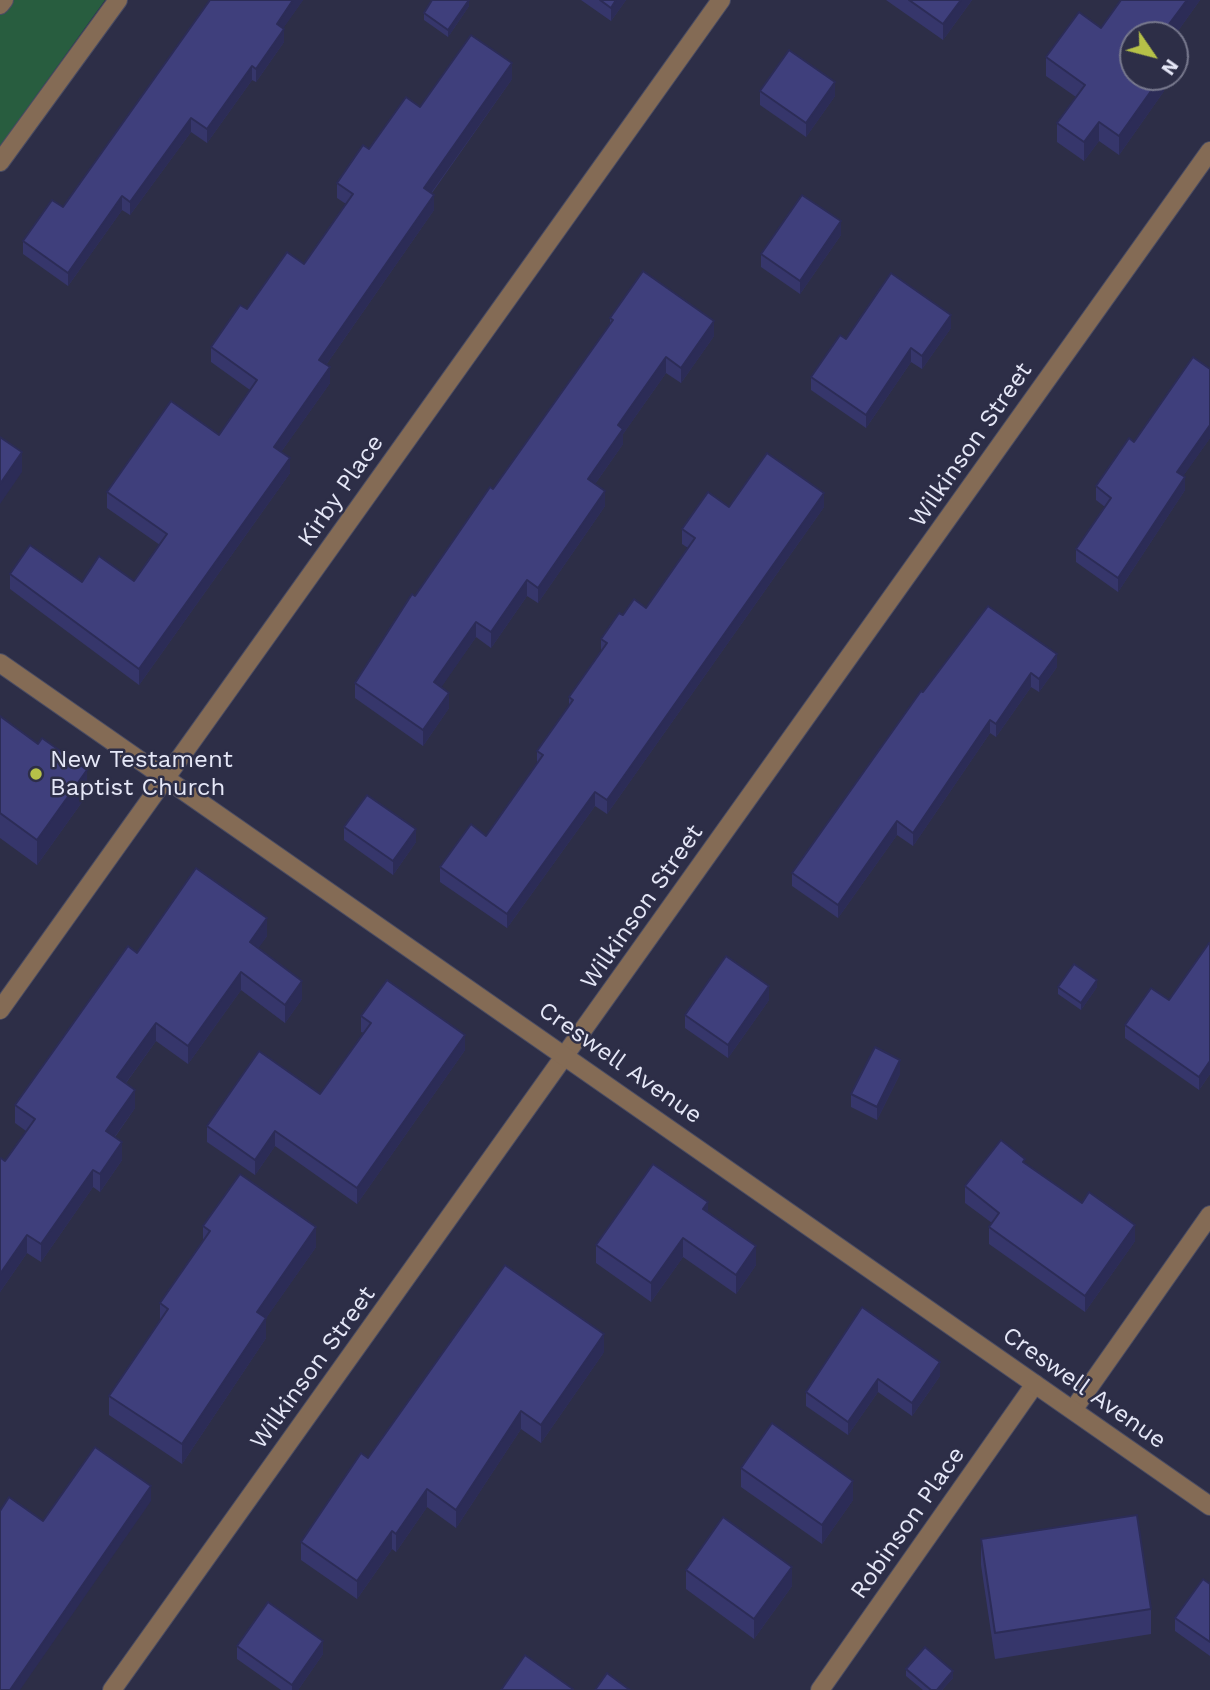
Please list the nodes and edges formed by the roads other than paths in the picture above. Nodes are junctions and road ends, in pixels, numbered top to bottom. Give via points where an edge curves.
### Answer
1 (4, 0) edge
2 (118, 0) edge
3 (721, 0) edge
4 (0, 5) edge
5 (1210, 151) edge
6 (0, 162) edge
7 (0, 663) edge
8 (167, 779) junction
9 (0, 1010) edge
10 (566, 1056) junction
11 (1210, 1215) edge
12 (1035, 1384) junction
13 (1073, 1410) junction
14 (1210, 1506) edge
15 (112, 1690) edge
16 (820, 1690) edge

1 - 4 street
2 - 6 street
3 - 8 street, Kirby Place
5 - 10 street, Wilkinson Street
7 - 8 street, Creswell Avenue
8 - 9 street, Kirby Place
8 - 10 street, Creswell Avenue
10 - 12 street, Creswell Avenue
10 - 15 street, Wilkinson Street
11 - 13 street
12 - 13 street, Creswell Avenue
12 - 16 street, Robinson Place
13 - 14 street, Creswell Avenue

